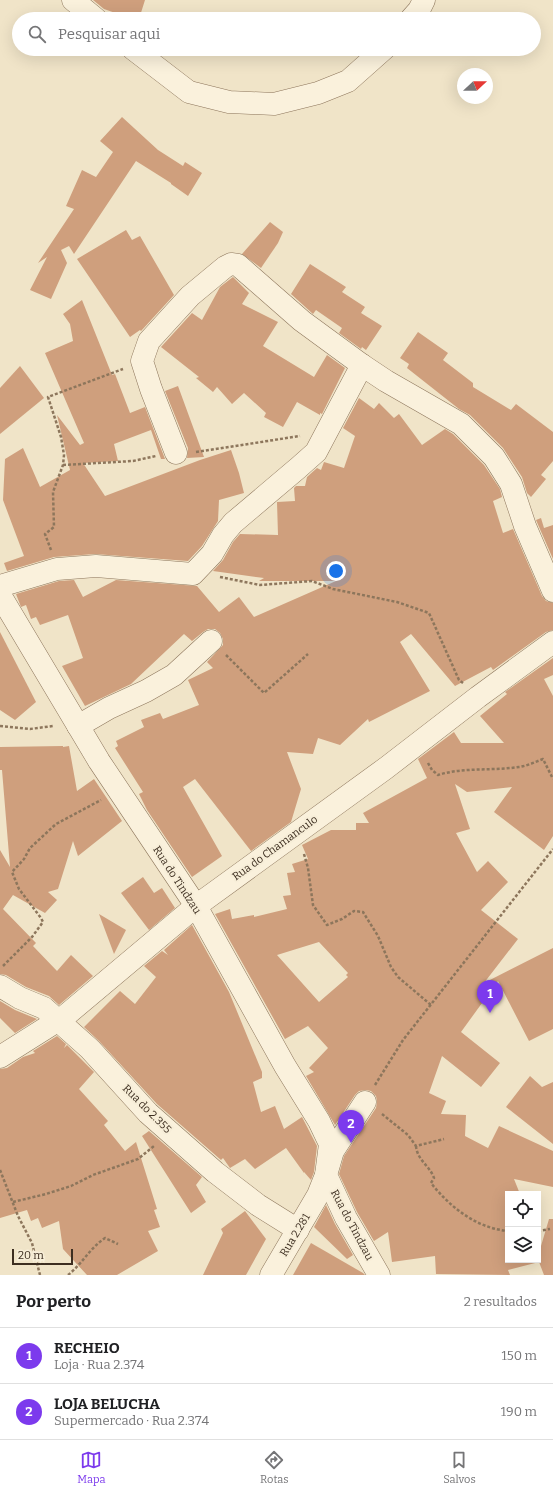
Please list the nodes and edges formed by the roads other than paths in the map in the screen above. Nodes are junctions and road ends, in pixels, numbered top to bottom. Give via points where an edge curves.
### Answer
1 (73, 0) edge
2 (424, 0) edge
3 (88, 12) edge
4 (416, 12) edge
5 (142, 56) edge
6 (376, 56) edge
7 (362, 365) junction
8 (176, 453) dead end
9 (0, 586) edge
10 (553, 591) edge
11 (0, 595) edge
12 (211, 641) road end
13 (553, 642) edge
14 (75, 722) junction
15 (196, 906) junction
16 (0, 986) edge
17 (59, 1020) junction
18 (0, 1057) edge
19 (365, 1102) road end
20 (326, 1175) junction
21 (318, 1195) joint
22 (298, 1230) junction
23 (271, 1275) edge
24 (379, 1275) edge

1 - 3 street
2 - 4 street
5 - 6 street via 189,92 229,102 274,104 318,93 348,81
7 - 8 street via 302,321 238,265 225,266 185,301 149,341 142,361
7 - 9 street via 316,452 233,523 212,554 193,574 96,566 58,570
7 - 10 street via 460,424 494,457 511,484 525,526
11 - 14 street, Rua do Tindzau
12 - 14 street via 174,674
13 - 15 street, Rua do Chamanculo
14 - 15 street, Rua do Tindzau
15 - 17 street, Rua do Chamanculo
15 - 20 street, Rua do Tindzau via 285,1066 319,1121 330,1144
16 - 17 street, Rua do 2.355 via 44,1008
17 - 18 street, Rua do Chamanculo
17 - 22 street, Rua do 2.355 via 90,1049 148,1113 215,1172 258,1205
19 - 20 street via 332,1151
20 - 21 street, Rua do Tindzau
20 - 24 street, Rua do Tindzau via 346,1218
21 - 22 street, Rua 2.281
22 - 23 street, Rua 2.281

